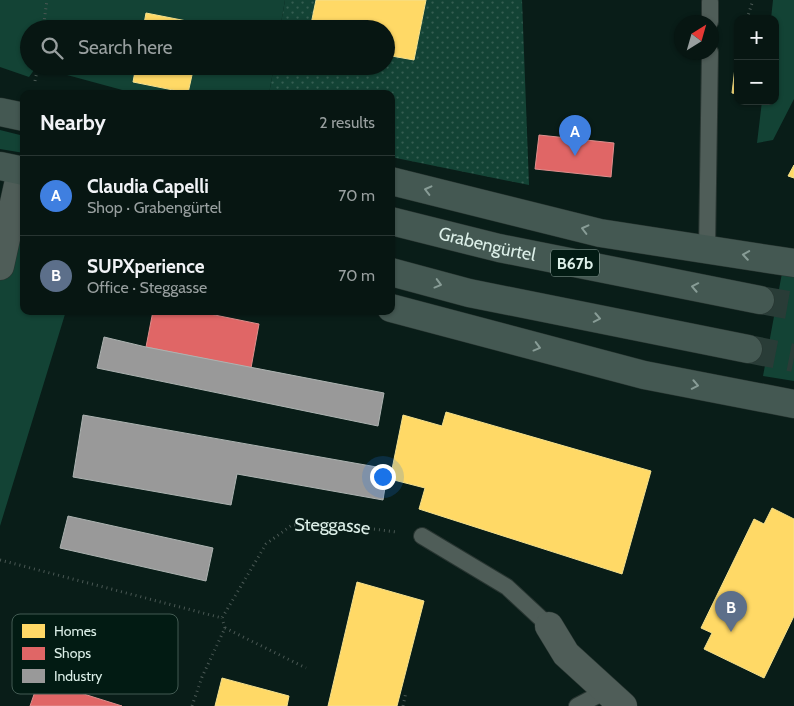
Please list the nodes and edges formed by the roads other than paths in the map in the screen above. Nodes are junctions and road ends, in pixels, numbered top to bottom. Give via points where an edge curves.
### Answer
1 (710, 2) dead end
2 (710, 15) edge
3 (710, 60) edge
4 (0, 112) edge
5 (20, 115) edge
6 (15, 169) edge
7 (395, 182) edge
8 (395, 223) edge
9 (707, 248) junction
10 (794, 263) edge
11 (0, 266) edge
12 (395, 273) edge
13 (760, 300) tunnel mouth
14 (395, 309) edge
15 (748, 349) tunnel mouth
16 (794, 404) edge
17 (422, 536) road end
18 (549, 626) joint
19 (614, 699) edge
20 (577, 706) edge

1 - 2 lane
3 - 9 lane
4 - 5 main road
6 - 11 street
9 -> 7 main road via 600,233
13 -> 8 main road, Grabengürtel / B67b via 499,248
10 -> 9 main road
12 -> 15 main road via 469,293
14 -> 16 main road via 644,375
17 - 18 lane via 507,587
18 - 19 street via 566,654
19 - 20 lane

